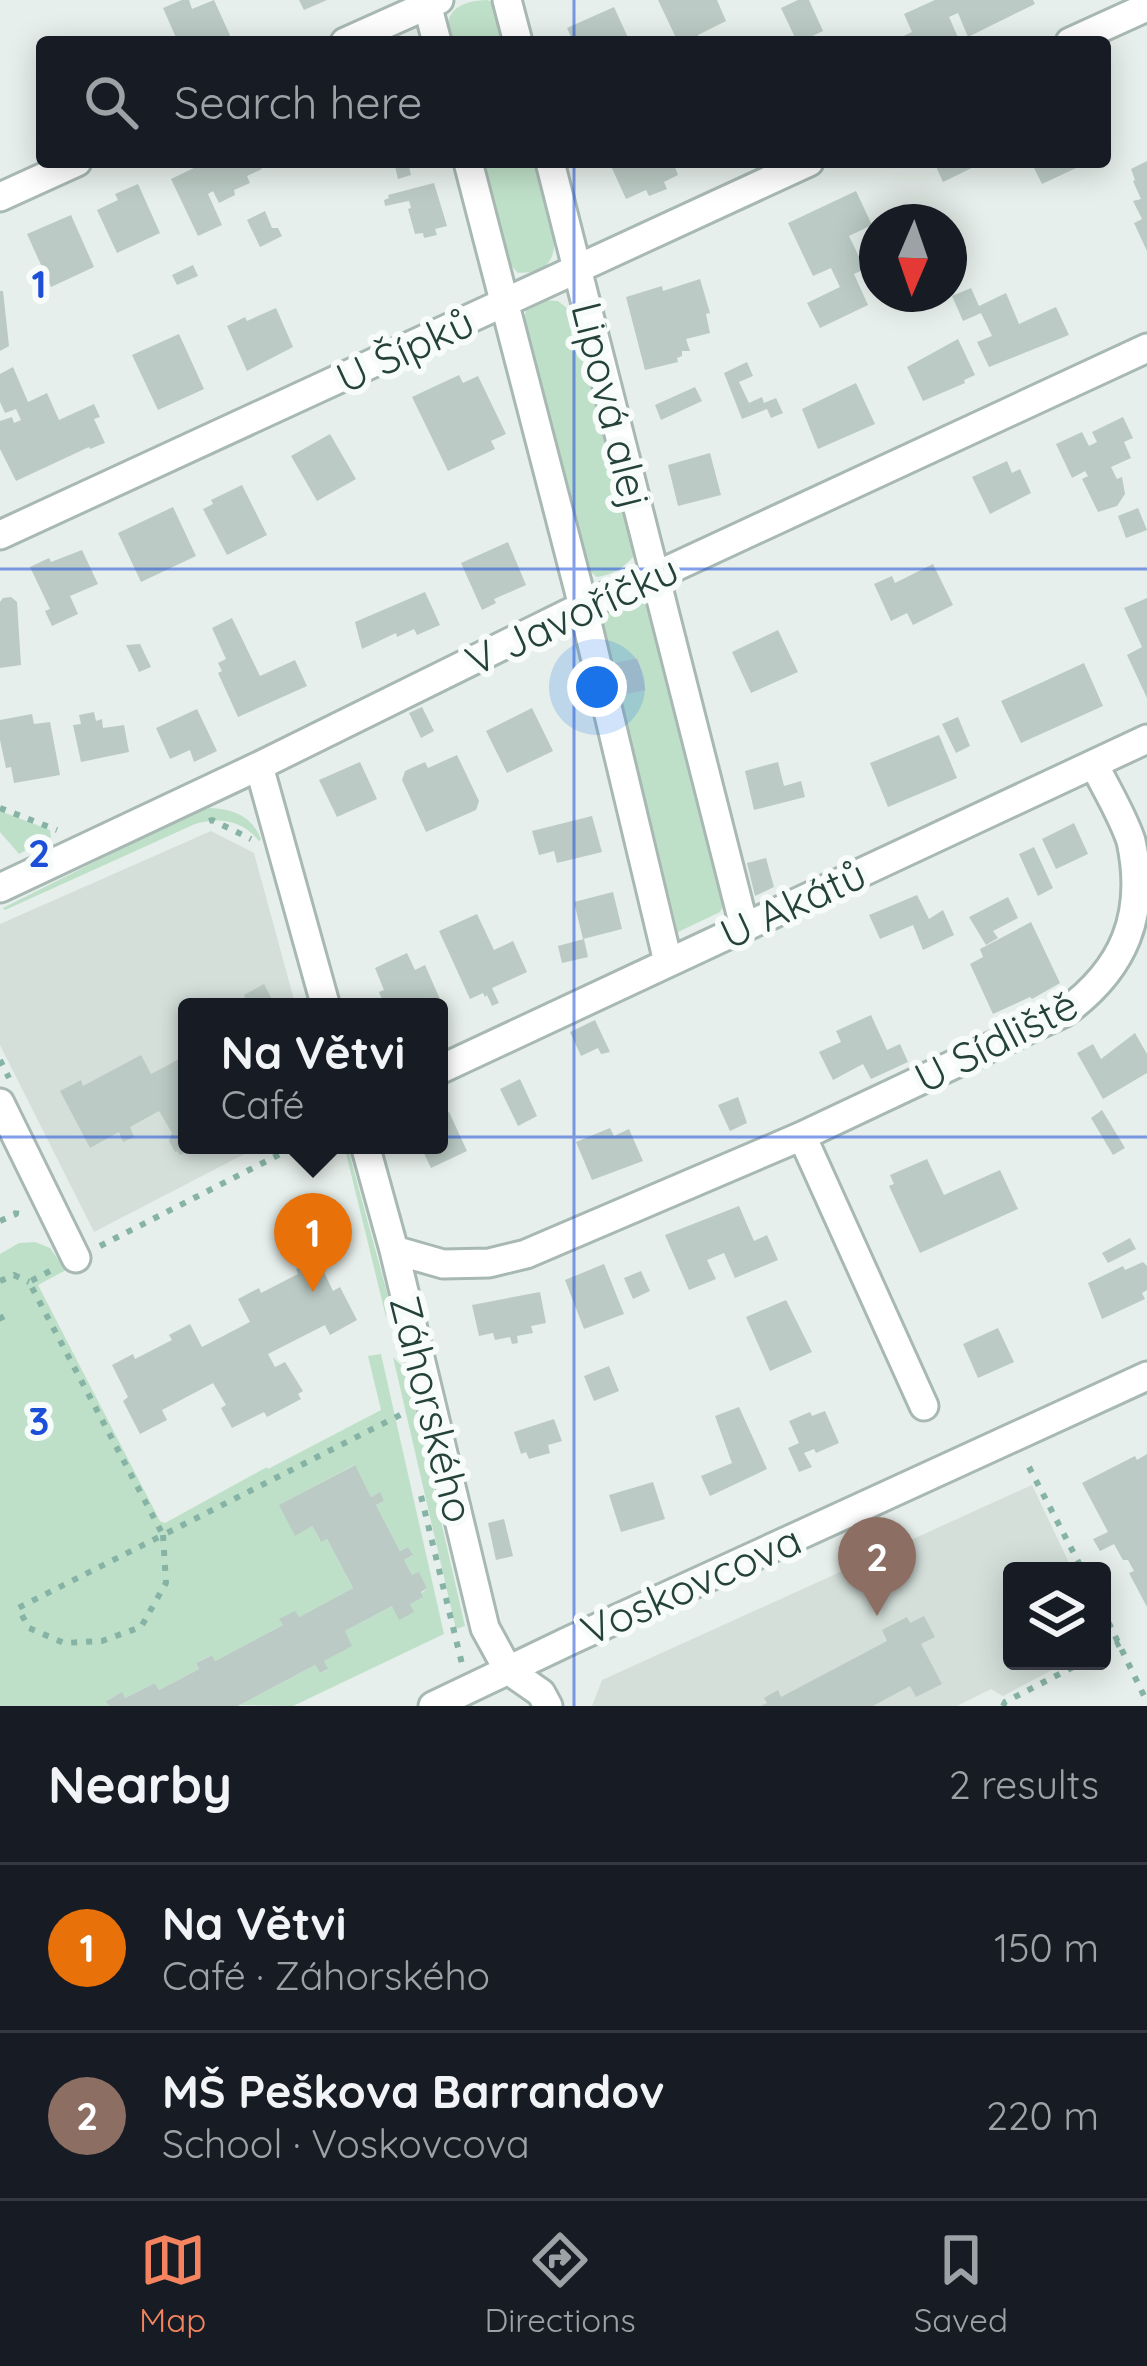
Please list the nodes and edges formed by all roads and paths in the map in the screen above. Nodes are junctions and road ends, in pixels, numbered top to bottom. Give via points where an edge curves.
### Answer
1 (507, 0) edge
2 (431, 2) edge
3 (1147, 7) edge
4 (358, 36) edge
5 (436, 36) edge
6 (516, 36) edge
7 (1083, 36) edge
8 (64, 168) edge
9 (470, 168) edge
10 (552, 168) edge
11 (796, 168) edge
12 (0, 197) edge
13 (578, 268) junction
14 (506, 304) junction
15 (1147, 348) edge
16 (0, 535) edge
17 (653, 577) junction
18 (583, 606) junction
19 (1147, 739) edge
20 (1094, 764) junction
21 (259, 766) junction
22 (0, 808) edge
23 (191, 830) dead end
24 (66, 833) dead end
25 (256, 841) dead end
26 (0, 888) edge
27 (744, 926) junction
28 (668, 962) junction
29 (323, 998) edge
30 (448, 1066) edge
31 (0, 1103) edge
32 (802, 1136) junction
33 (280, 1154) edge
34 (367, 1154) edge
35 (394, 1250) junction
36 (76, 1258) junction
37 (0, 1281) edge
38 (29, 1282) junction
39 (0, 1315) edge
40 (6, 1327) dead end
41 (1147, 1376) edge
42 (925, 1406) dead end
43 (402, 1414) dead end
44 (1029, 1467) dead end
45 (163, 1535) junction
46 (1077, 1562) edge
47 (1111, 1626) edge
48 (1120, 1643) junction
49 (1111, 1648) edge
50 (508, 1670) junction
51 (1067, 1670) edge
52 (1147, 1702) edge
53 (433, 1706) edge
54 (548, 1706) edge
55 (1003, 1706) edge

1 - 6 street
2 - 4 street
2 - 5 street
3 - 7 street
8 - 12 street
9 - 14 street, Lipová alej
10 - 13 street, Lipová alej
11 - 13 street, U Šípků
13 - 14 street, U Šípků
13 - 17 street, Lipová alej
14 - 16 street, U Šípků
14 - 18 street, Lipová alej
15 - 17 street, V Javoříčku
17 - 18 street, V Javoříčku
17 - 27 street, Lipová alej
18 - 21 street, V Javoříčku
18 - 28 street, Lipová alej
19 - 20 street, U Akátů
20 - 27 street, U Akátů
20 - 32 street, U Sídliště via 1132,842 1141,883 1128,946 1110,972 1065,1012
21 - 26 street, V Javoříčku
21 - 29 street
22 - 24 path
23 - 25 path via 212,820
27 - 28 street, U Akátů
28 - 30 street, U Akátů
31 - 36 street
32 - 35 street, U Sídliště via 526,1254 442,1264
32 - 42 street
33 - 36 path
34 - 35 street, Záhorského
35 - 50 street, Záhorského via 485,1628
36 - 38 path
37 - 38 path via 14,1275
38 - 45 path
39 - 40 path
41 - 50 street, Voskovcova
43 - 45 path
44 - 46 path
45 - 45 path via 166,1583 141,1627 64,1643 28,1628 18,1608
47 - 48 path
48 - 49 path
48 - 52 path
50 - 53 street, Voskovcova
50 - 54 street
51 - 55 path

